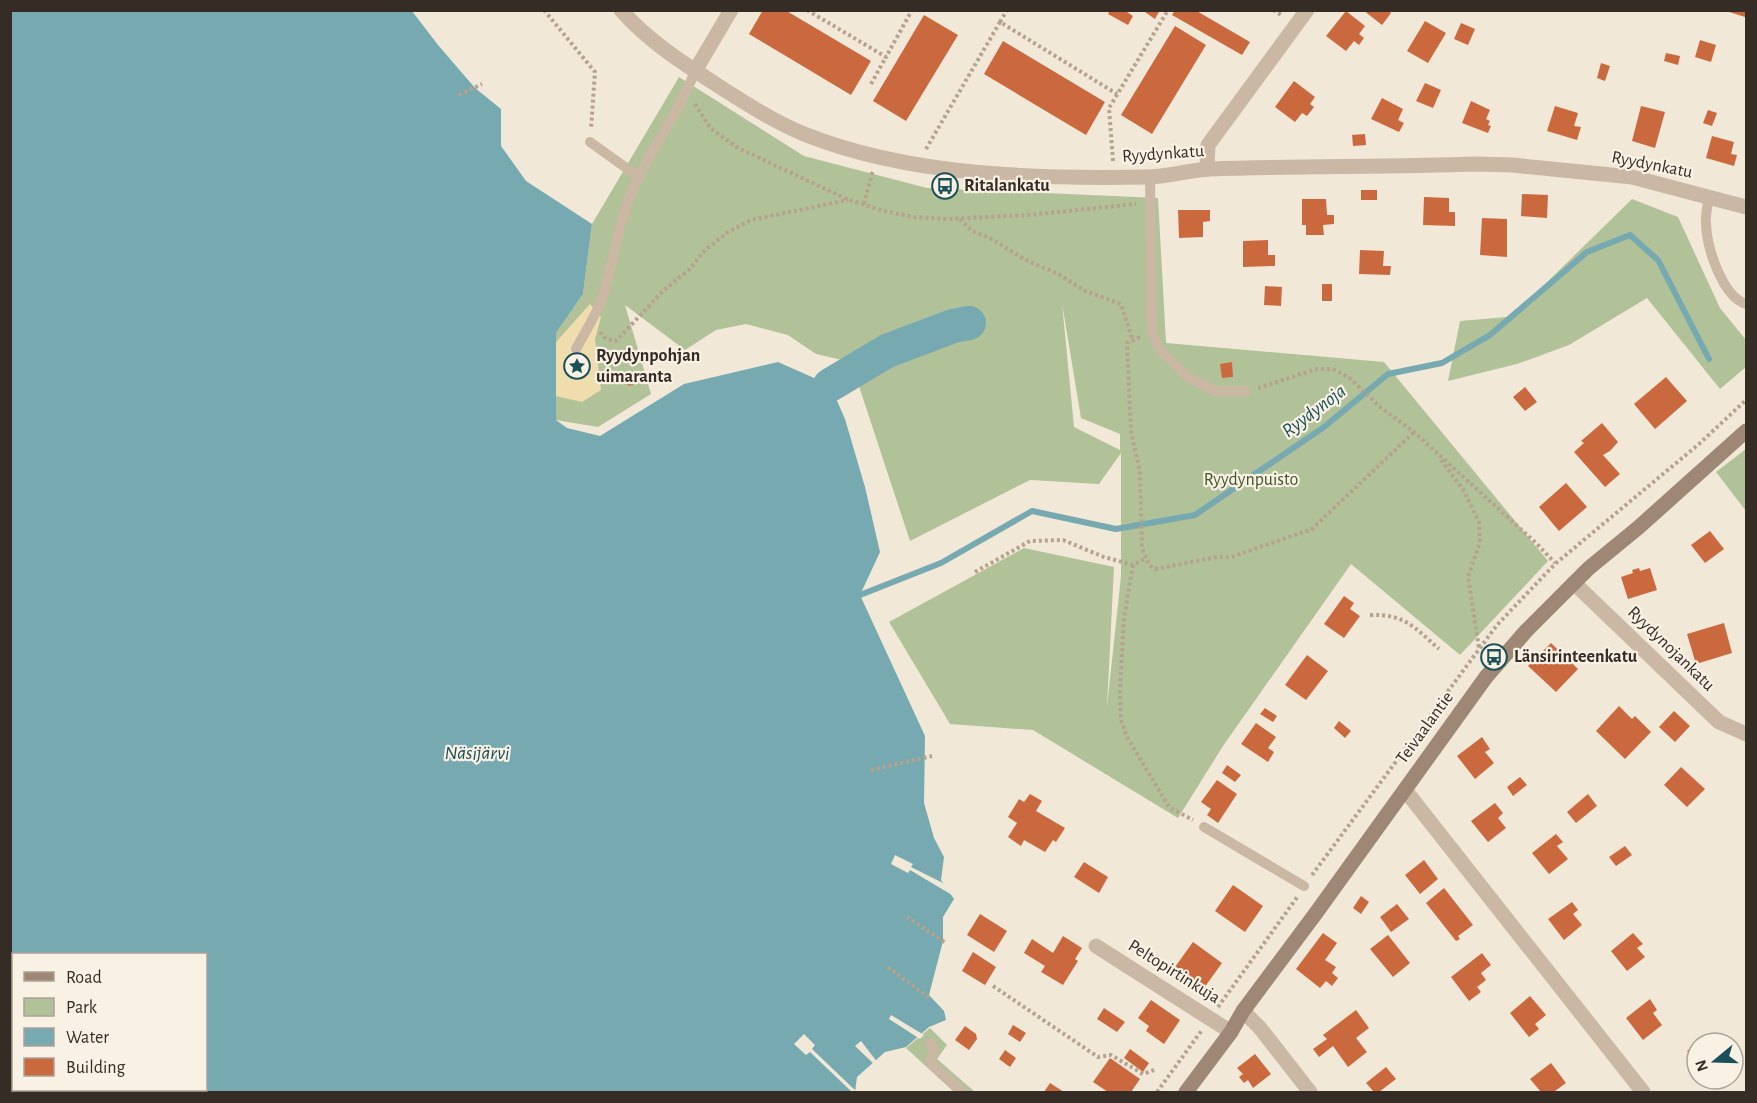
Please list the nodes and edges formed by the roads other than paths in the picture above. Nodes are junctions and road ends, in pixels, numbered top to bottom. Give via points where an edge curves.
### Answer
1 (621, 10) edge
2 (731, 10) edge
3 (1307, 10) edge
4 (695, 71) junction
5 (590, 142) road end
6 (1207, 169) junction
7 (639, 177) junction
8 (1150, 177) junction
9 (1708, 196) junction
10 (1746, 207) edge
11 (1746, 304) edge
12 (576, 349) dead end
13 (1246, 391) road end
14 (1746, 431) edge
15 (1574, 584) junction
16 (1746, 734) edge
17 (1405, 790) junction
18 (1204, 827) road end
19 (1304, 886) dead end
20 (1096, 946) dead end
21 (1243, 1011) junction
22 (1230, 1032) junction
23 (931, 1043) dead end
24 (963, 1092) edge
25 (1186, 1092) edge
26 (1310, 1092) edge
27 (1642, 1092) edge

1 - 4 street, Ryydynkatu
2 - 4 street
3 - 6 street via 1208,145
4 - 7 lane via 687,93
4 - 8 street, Ryydynkatu via 764,115 804,134 916,165 1033,175
5 - 7 lane
6 - 8 street, Ryydynkatu
6 - 9 street, Ryydynkatu via 1512,165 1632,177
7 - 12 lane via 619,225 602,298
8 - 13 lane via 1152,332 1160,350 1188,377 1216,391
9 - 10 street, Ryydynkatu
9 - 11 lane via 1706,224 1719,273 1728,290
14 - 15 main road, Teivaalantie
15 - 16 street, Ryydynojankatu via 1719,722
15 - 17 main road, Teivaalantie via 1486,677
17 - 21 main road, Teivaalantie
17 - 27 street
18 - 19 lane
20 - 22 street, Peltopirtinkuja
21 - 22 main road, Teivaalantie
21 - 26 street
22 - 25 main road, Teivaalantie
23 - 24 lane via 934,1050 930,1063

